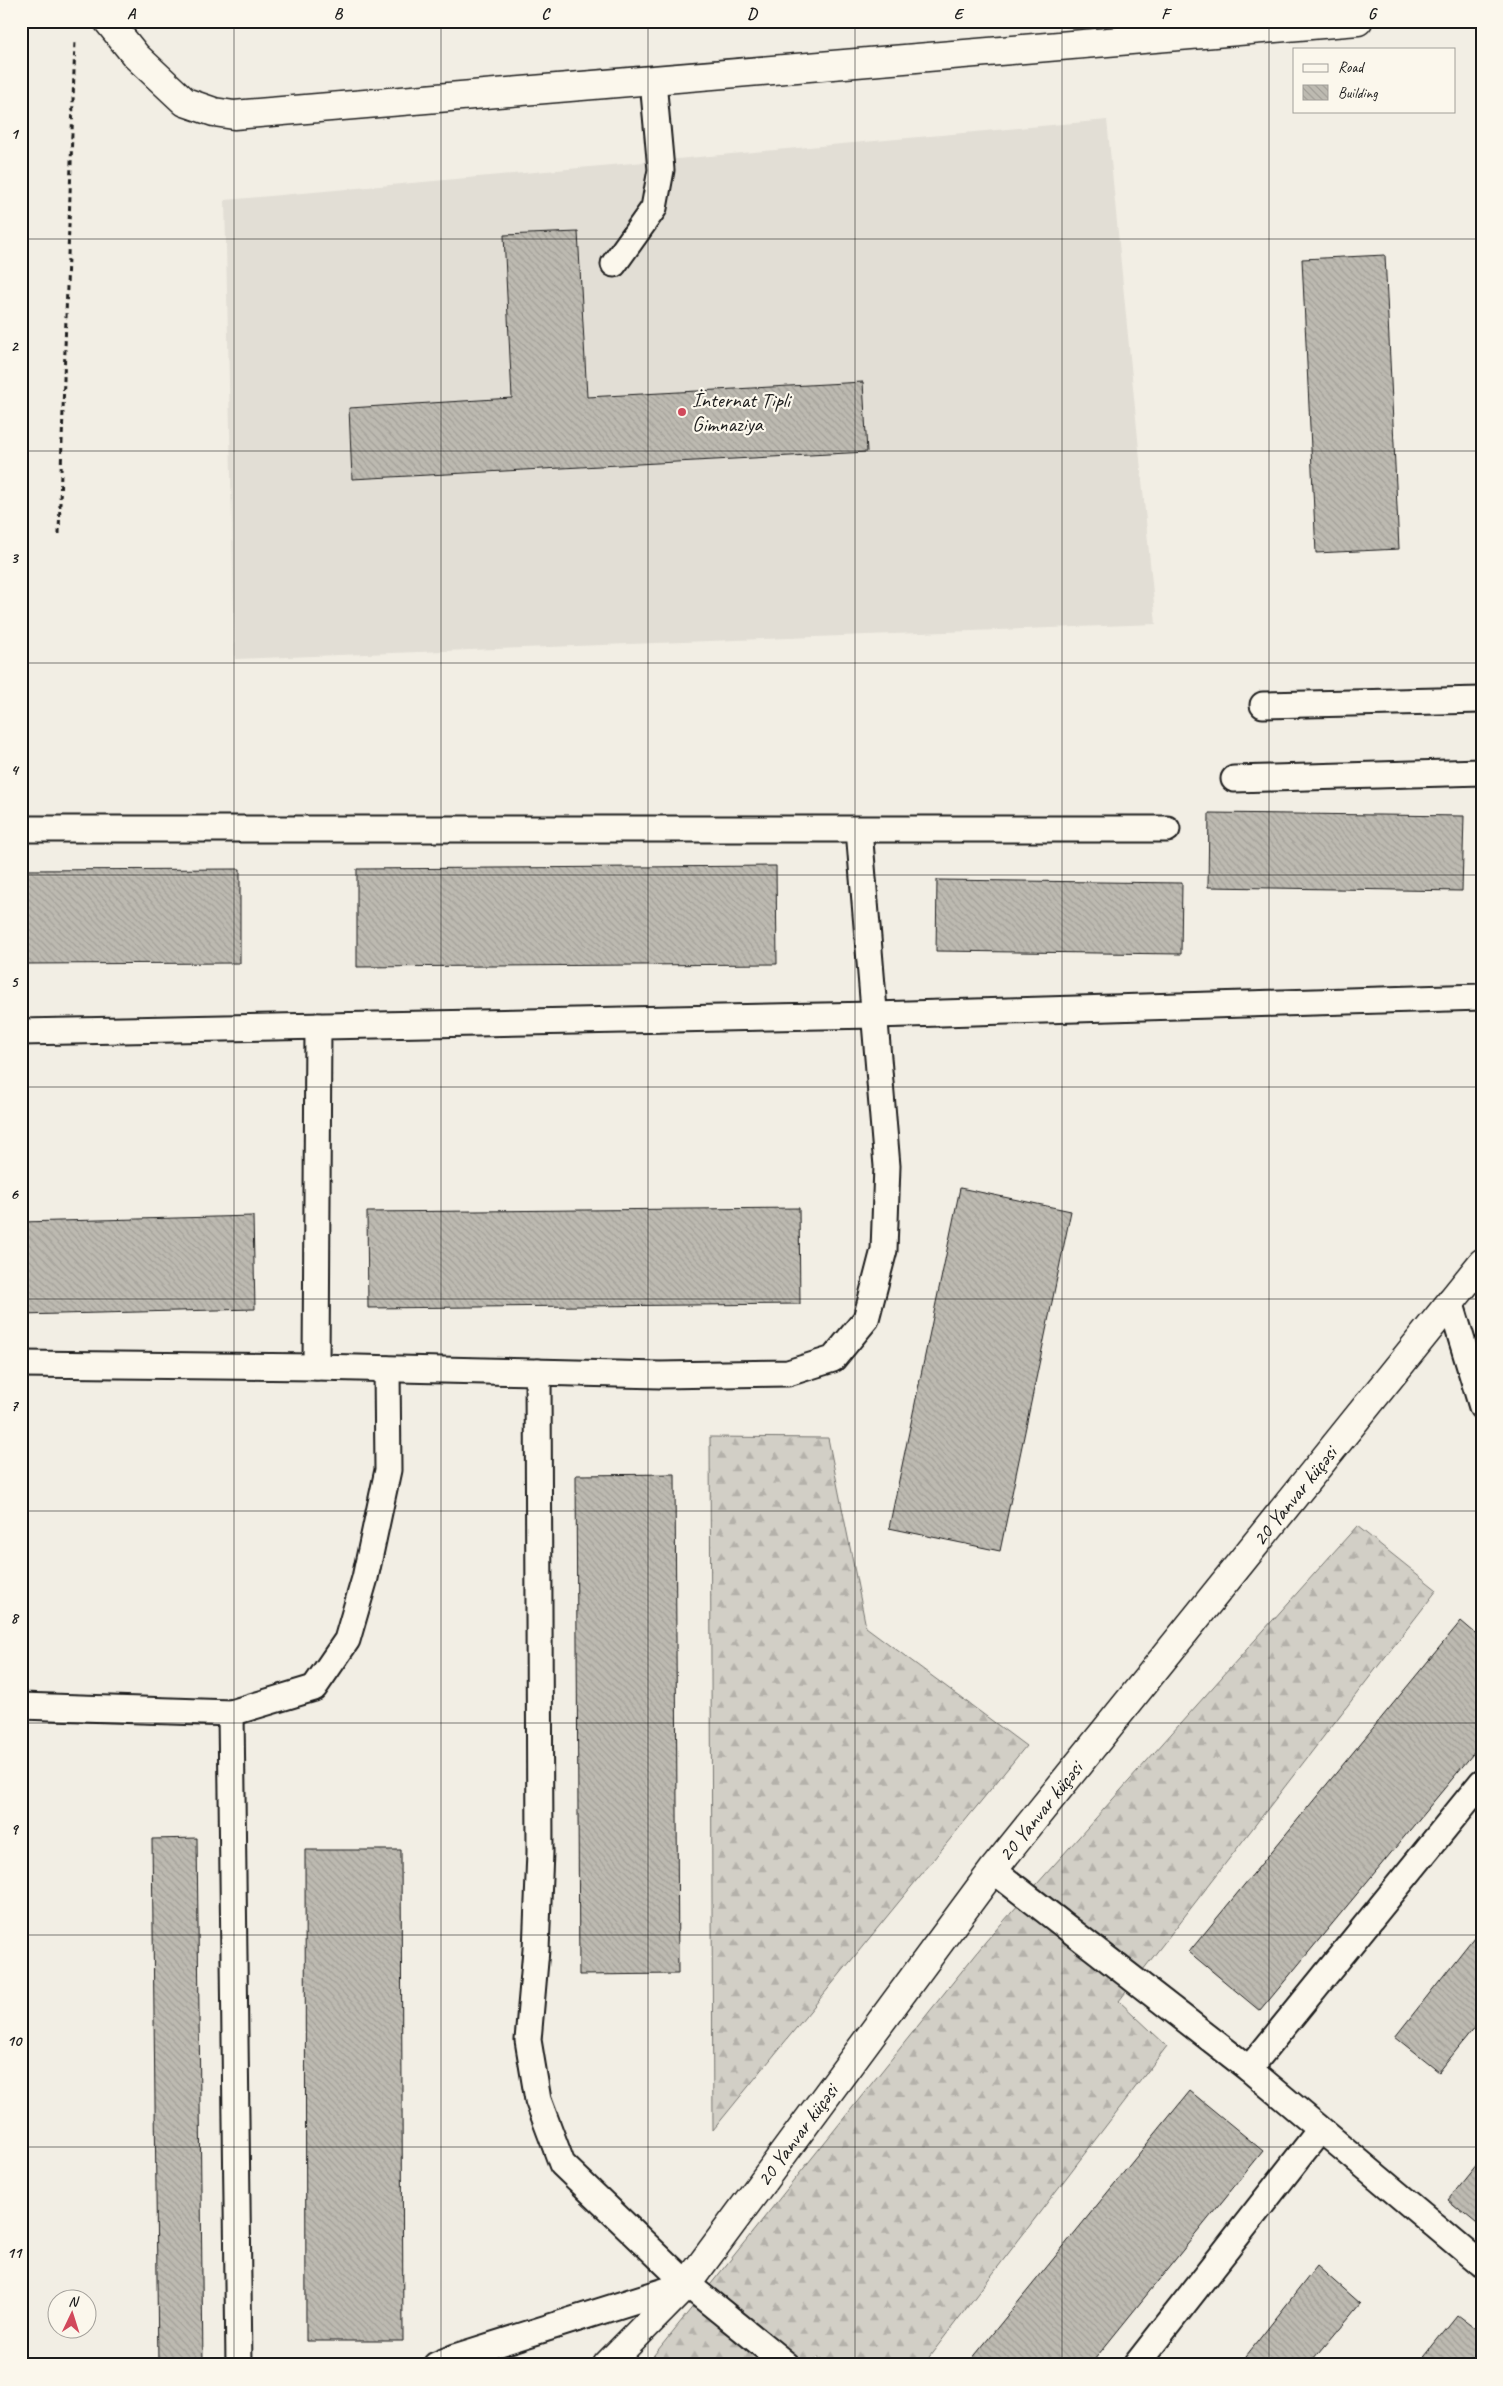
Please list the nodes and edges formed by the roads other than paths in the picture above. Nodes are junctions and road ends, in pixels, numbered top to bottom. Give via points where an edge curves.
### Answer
1 (108, 21) edge
2 (1358, 21) edge
3 (653, 80) junction
4 (614, 264) dead end
5 (1482, 700) edge
6 (1263, 705) dead end
7 (1482, 772) edge
8 (1234, 779) dead end
9 (21, 829) edge
10 (1167, 829) dead end
11 (859, 830) junction
12 (1482, 997) edge
13 (875, 1015) junction
14 (318, 1026) junction
15 (21, 1032) edge
16 (1482, 1263) edge
17 (1450, 1302) junction
18 (21, 1364) edge
19 (316, 1367) junction
20 (388, 1368) junction
21 (538, 1372) junction
22 (1482, 1407) edge
23 (21, 1706) edge
24 (231, 1712) junction
25 (1482, 1782) edge
26 (993, 1870) junction
27 (1249, 2069) junction
28 (1320, 2130) junction
29 (1482, 2265) edge
30 (687, 2284) junction
31 (239, 2365) edge
32 (436, 2365) edge
33 (607, 2365) edge
34 (787, 2365) edge
35 (1136, 2365) edge

1 - 3 street via 136,56 185,102 214,112 234,114
2 - 3 street
3 - 4 lane via 661,170 654,208
5 - 6 lane
7 - 8 lane
9 - 11 lane
10 - 11 lane
11 - 13 lane
12 - 13 lane
13 - 14 lane
13 - 21 lane via 887,1166 884,1250 866,1319 833,1359 788,1374
14 - 15 lane
14 - 19 lane
16 - 17 street, 20 Yanvar küçəsi
17 - 22 lane
17 - 26 street, 20 Yanvar küçəsi
18 - 19 lane
19 - 20 lane
20 - 21 lane
20 - 24 lane via 388,1470 365,1578 347,1640 314,1688
21 - 30 lane via 540,1852 528,2040 538,2100 562,2164
23 - 24 lane
24 - 31 lane
25 - 27 lane
26 - 27 lane
26 - 30 street, 20 Yanvar küçəsi
27 - 28 lane
28 - 29 lane
28 - 35 lane
30 - 32 lane
30 - 33 street, 20 Yanvar küçəsi
30 - 34 lane

